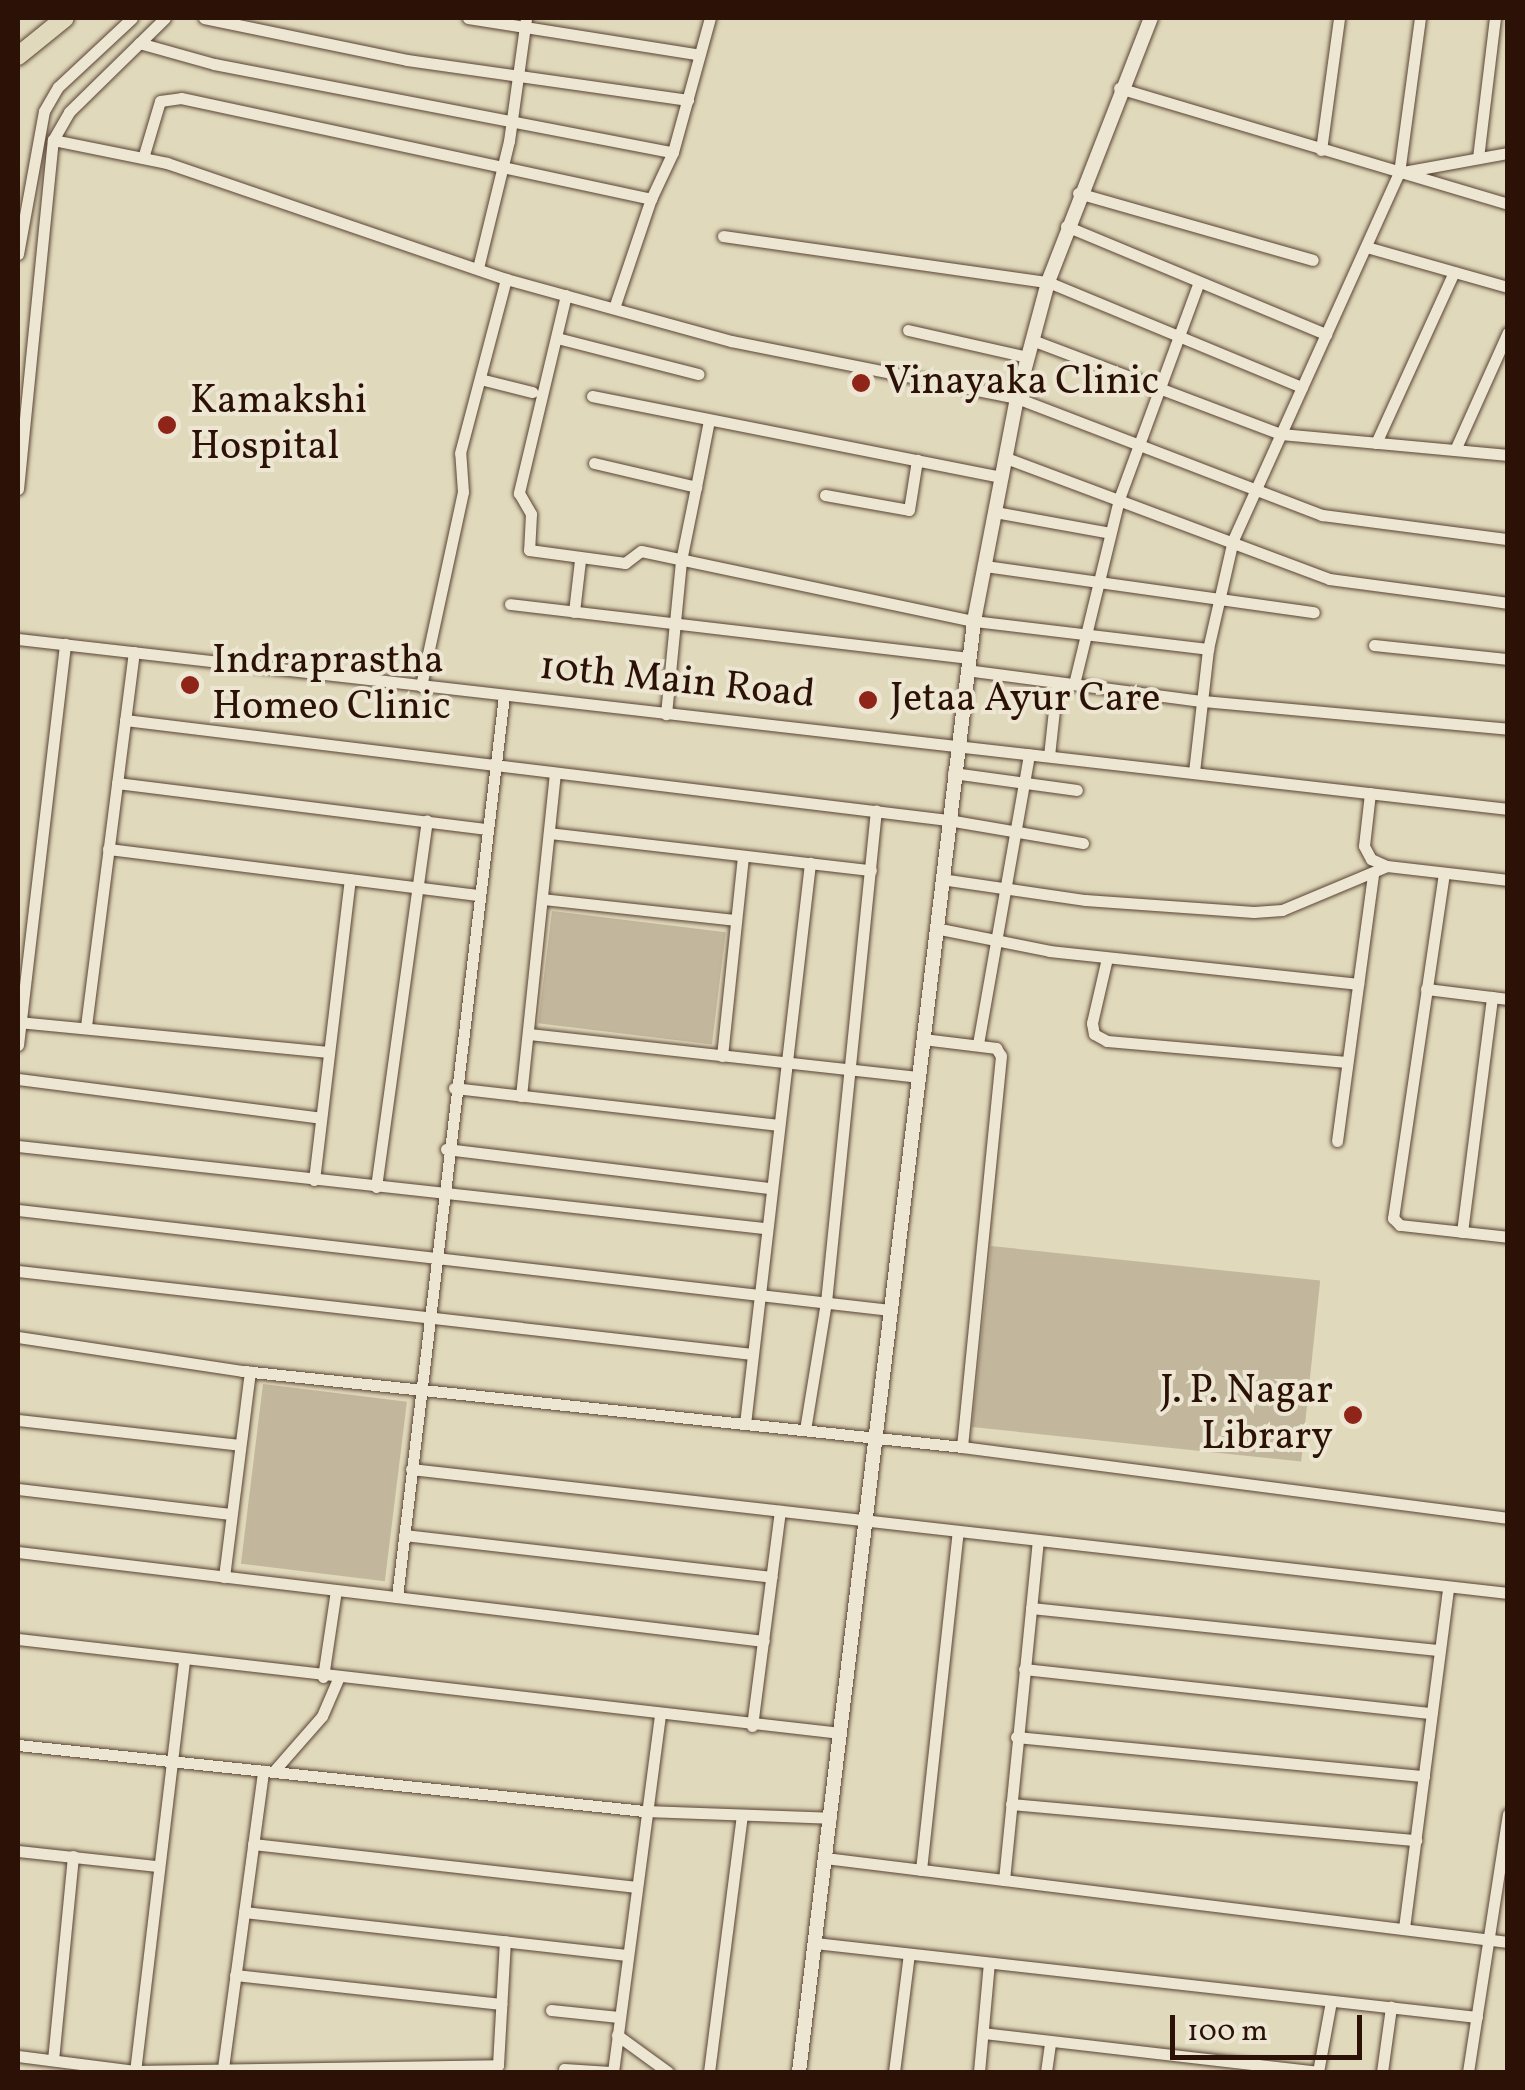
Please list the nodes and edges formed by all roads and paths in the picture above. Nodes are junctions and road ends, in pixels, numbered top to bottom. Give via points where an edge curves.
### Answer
1 (65, 18) edge
2 (132, 18) edge
3 (165, 18) edge
4 (204, 18) edge
5 (468, 18) edge
6 (710, 18) edge
7 (1151, 18) edge
8 (1339, 18) edge
9 (1420, 18) edge
10 (1495, 18) edge
11 (525, 21) edge
12 (139, 43) junction
13 (696, 54) junction
14 (18, 56) edge
15 (516, 75) junction
16 (1119, 88) junction
17 (688, 100) junction
18 (508, 119) junction
19 (53, 140) junction
20 (1321, 150) junction
21 (673, 152) junction
22 (1508, 153) edge
23 (143, 158) junction
24 (1478, 158) junction
25 (505, 163) junction
26 (1399, 173) junction
27 (1078, 192) junction
28 (651, 199) junction
29 (1508, 204) edge
30 (1066, 226) junction
31 (723, 236) dead end
32 (1370, 248) junction
33 (18, 254) edge
34 (1313, 260) dead end
35 (478, 268) junction
36 (1454, 272) junction
37 (506, 279) junction
38 (1048, 282) junction
39 (1200, 282) junction
40 (1508, 287) edge
41 (566, 295) junction
42 (614, 308) junction
43 (908, 330) dead end
44 (1508, 332) edge
45 (1326, 334) junction
46 (1180, 336) junction
47 (557, 338) junction
48 (1032, 340) junction
49 (1028, 357) junction
50 (698, 374) dead end
51 (480, 379) junction
52 (1302, 387) junction
53 (1158, 390) junction
54 (532, 392) dead end
55 (592, 396) dead end
56 (1016, 398) junction
57 (709, 420) junction
58 (1281, 434) junction
59 (1139, 440) junction
60 (1376, 443) junction
61 (1455, 450) junction
62 (1508, 455) edge
63 (1006, 458) junction
64 (917, 460) junction
65 (594, 463) dead end
66 (1002, 476) junction
67 (696, 486) junction
68 (18, 489) edge
69 (1256, 489) junction
70 (825, 496) dead end
71 (1119, 499) junction
72 (995, 512) junction
73 (1110, 532) junction
74 (1508, 538) edge
75 (1233, 540) junction
76 (580, 560) junction
77 (680, 561) junction
78 (984, 566) junction
79 (1098, 582) junction
80 (1219, 600) junction
81 (1508, 603) edge
82 (510, 604) dead end
83 (574, 612) junction
84 (1314, 612) dead end
85 (974, 621) junction
86 (672, 625) junction
87 (1084, 634) junction
88 (18, 639) edge
89 (65, 644) junction
90 (1374, 645) dead end
91 (1208, 648) junction
92 (134, 652) junction
93 (1508, 659) edge
94 (967, 664) junction
95 (1057, 682) junction
96 (1074, 684) junction
97 (420, 686) junction
98 (504, 695) junction
99 (1202, 700) junction
100 (666, 714) junction
101 (125, 720) junction
102 (1508, 728) edge
103 (956, 746) junction
104 (1029, 754) junction
105 (1049, 756) junction
106 (495, 766) junction
107 (1194, 772) junction
108 (555, 773) junction
109 (953, 773) junction
110 (117, 782) junction
111 (1026, 784) junction
112 (1077, 790) dead end
113 (1370, 793) junction
114 (1508, 809) edge
115 (876, 811) junction
116 (948, 820) junction
117 (426, 821) junction
118 (487, 829) junction
119 (549, 833) junction
120 (1015, 833) junction
121 (1082, 843) dead end
122 (108, 849) junction
123 (743, 856) junction
124 (810, 863) junction
125 (1387, 866) junction
126 (871, 870) junction
127 (1444, 872) junction
128 (1373, 874) junction
129 (350, 879) junction
130 (941, 879) junction
131 (1508, 880) edge
132 (1005, 884) junction
133 (417, 887) junction
134 (478, 894) junction
135 (542, 899) junction
136 (736, 920) junction
137 (934, 928) junction
138 (993, 936) junction
139 (1106, 958) junction
140 (1358, 984) junction
141 (1426, 989) junction
142 (1492, 997) junction
143 (1508, 998) edge
144 (19, 1022) edge
145 (86, 1026) junction
146 (528, 1034) junction
147 (923, 1039) junction
148 (978, 1044) junction
149 (18, 1045) edge
150 (329, 1052) junction
151 (722, 1056) junction
152 (1346, 1062) junction
153 (786, 1063) junction
154 (850, 1070) junction
155 (918, 1077) junction
156 (18, 1078) edge
157 (454, 1088) junction
158 (521, 1096) junction
159 (322, 1118) junction
160 (778, 1125) junction
161 (1337, 1141) dead end
162 (18, 1146) edge
163 (446, 1149) junction
164 (314, 1180) junction
165 (376, 1187) junction
166 (769, 1188) junction
167 (440, 1195) junction
168 (18, 1210) edge
169 (764, 1228) junction
170 (1462, 1232) junction
171 (1508, 1238) edge
172 (432, 1258) junction
173 (18, 1271) edge
174 (758, 1294) junction
175 (826, 1302) junction
176 (890, 1310) junction
177 (429, 1320) junction
178 (18, 1336) edge
179 (752, 1354) junction
180 (250, 1372) junction
181 (420, 1392) junction
182 (18, 1420) edge
183 (745, 1424) junction
184 (805, 1430) junction
185 (875, 1438) junction
186 (240, 1446) junction
187 (962, 1447) junction
188 (411, 1469) junction
189 (18, 1489) edge
190 (780, 1511) junction
191 (231, 1514) junction
192 (1508, 1518) edge
193 (863, 1522) junction
194 (958, 1532) junction
195 (404, 1535) junction
196 (1038, 1542) junction
197 (18, 1552) edge
198 (224, 1577) junction
199 (772, 1577) junction
200 (1448, 1588) junction
201 (336, 1590) junction
202 (1508, 1593) edge
203 (396, 1597) junction
204 (1030, 1608) junction
205 (18, 1639) edge
206 (764, 1640) junction
207 (1440, 1650) junction
208 (184, 1661) junction
209 (1024, 1668) junction
210 (323, 1677) junction
211 (338, 1679) junction
212 (1432, 1713) junction
213 (660, 1716) junction
214 (752, 1726) junction
215 (841, 1733) junction
216 (1016, 1737) junction
217 (18, 1746) edge
218 (172, 1759) junction
219 (268, 1771) junction
220 (1424, 1776) junction
221 (1011, 1804) junction
222 (644, 1811) junction
223 (1508, 1814) edge
224 (742, 1815) junction
225 (831, 1818) junction
226 (1416, 1840) junction
227 (253, 1844) junction
228 (18, 1851) edge
229 (73, 1856) junction
230 (825, 1858) junction
231 (1505, 1860) edge
232 (156, 1866) junction
233 (921, 1870) junction
234 (1004, 1880) junction
235 (635, 1887) junction
236 (244, 1912) junction
237 (1404, 1928) junction
238 (1490, 1940) junction
239 (505, 1941) junction
240 (1508, 1942) edge
241 (815, 1943) junction
242 (909, 1954) junction
243 (627, 1955) junction
244 (989, 1963) junction
245 (236, 1975) junction
246 (1331, 2001) junction
247 (501, 2004) junction
248 (1391, 2008) junction
249 (551, 2010) dead end
250 (619, 2018) junction
251 (1477, 2018) junction
252 (983, 2033) junction
253 (617, 2035) junction
254 (1050, 2042) junction
255 (18, 2056) edge
256 (53, 2060) junction
257 (223, 2068) junction
258 (423, 2069) edge
259 (564, 2070) dead end
260 (135, 2072) edge
261 (612, 2072) edge
262 (668, 2072) edge
263 (709, 2072) edge
264 (799, 2072) edge
265 (894, 2072) edge
266 (980, 2072) edge
267 (1046, 2072) edge
268 (1318, 2072) edge
269 (1382, 2072) edge
270 (1468, 2072) edge

1 - 14 main road
2 - 33 street via 58,87 44,110
3 - 12 street
4 - 15 street
5 - 11 street
6 - 13 street
7 - 16 street
8 - 20 street
9 - 26 street
10 - 24 street
11 - 13 street
11 - 15 street
12 - 18 street via 214,64
12 - 19 street via 70,112
13 - 17 street
15 - 17 street
15 - 18 street
16 - 20 street
16 - 27 street
17 - 21 street
18 - 21 street
18 - 25 street
19 - 23 street
19 - 68 street
20 - 26 street
21 - 28 street
22 - 24 street
23 - 25 street via 166,96
23 - 35 street
24 - 26 street
25 - 28 street
25 - 35 street
26 - 29 street
26 - 32 street
27 - 30 street
27 - 34 street
28 - 42 street
30 - 38 street
30 - 39 street
31 - 38 street
32 - 36 street
32 - 45 street
35 - 37 street
36 - 40 street
36 - 60 street
37 - 41 street
37 - 51 street
38 - 46 street
38 - 48 street
39 - 45 street
39 - 46 street
41 - 42 street
41 - 47 street
42 - 56 street via 731,341
43 - 49 street
44 - 61 street
45 - 52 street
46 - 52 street
46 - 53 street
47 - 50 street
47 - 76 street via 519,493 532,514 527,549
48 - 49 street
48 - 53 street
49 - 56 street
51 - 54 street
51 - 97 street via 460,453 462,492
52 - 58 street
53 - 58 street
53 - 59 street
55 - 57 street
56 - 59 street
56 - 63 street
57 - 64 street
57 - 67 street
58 - 60 street
58 - 69 street
59 - 69 street
59 - 71 street
60 - 61 street
61 - 62 street
63 - 66 street
63 - 71 street
64 - 66 street
64 - 70 street via 910,510
65 - 67 street
66 - 72 street
67 - 77 street
69 - 74 street via 1322,515
69 - 75 street
71 - 73 street
71 - 75 street
72 - 73 street
72 - 78 street
73 - 79 street
75 - 80 street
75 - 81 street via 1329,579
76 - 77 street via 625,564 638,551
76 - 83 street
77 - 85 street
77 - 86 street
78 - 79 street
78 - 85 street
79 - 80 street
79 - 87 street
80 - 84 street
80 - 91 street
82 - 83 street
83 - 86 street
85 - 87 street
85 - 94 street
86 - 94 street
86 - 100 street
87 - 91 street
87 - 96 street
88 - 89 street, 10th Main Road
89 - 92 street, 10th Main Road
89 - 144 street
90 - 93 street
91 - 99 street
92 - 97 street, 10th Main Road
92 - 101 street
94 - 95 street
94 - 103 street
95 - 96 street
95 - 105 street
96 - 99 street
97 - 98 street, 10th Main Road
98 - 100 street, 10th Main Road
98 - 106 street
99 - 102 street
99 - 107 street
100 - 103 street, 10th Main Road
101 - 106 street
101 - 110 street
103 - 104 street, 10th Main Road
103 - 109 street
104 - 105 street, 10th Main Road
104 - 111 street
105 - 107 street, 10th Main Road
106 - 108 street
106 - 118 street
107 - 113 street, 10th Main Road
108 - 115 street
108 - 119 street
109 - 111 street
109 - 116 street
110 - 117 street
110 - 122 street
111 - 112 street
111 - 120 street
113 - 114 street, 10th Main Road
113 - 125 street via 1364,846 1371,859
115 - 116 street
115 - 126 street
116 - 120 street
116 - 130 street
117 - 118 street
117 - 133 street
118 - 134 street
119 - 123 street
119 - 135 street
120 - 121 street
120 - 132 street
122 - 129 street
122 - 145 street
123 - 124 street
123 - 136 street
124 - 126 street
124 - 153 street
125 - 127 street
125 - 128 street
126 - 154 street
127 - 131 street
127 - 141 street
128 - 132 street via 1271,912 1085,900
128 - 140 street
129 - 133 street
129 - 150 street
130 - 132 street
130 - 137 street
132 - 138 street
133 - 134 street
133 - 165 street
134 - 157 street
135 - 136 street
135 - 146 street
136 - 151 street
137 - 138 street
137 - 147 street
138 - 139 street
138 - 148 street
139 - 140 street
139 - 152 street via 1092,1022 1094,1034 1106,1041
140 - 152 street
141 - 142 street
141 - 170 street via 1393,1218 1400,1225
142 - 143 street
142 - 170 street
144 - 145 street
144 - 149 street
145 - 150 street
146 - 151 street
146 - 158 street
147 - 148 street
147 - 155 street
148 - 187 street via 1001,1056
150 - 159 street
151 - 153 street
152 - 161 street
153 - 154 street
153 - 160 street
154 - 155 street
154 - 175 street
155 - 176 street
156 - 159 street
157 - 158 street
157 - 163 street
158 - 160 street
159 - 164 street
160 - 166 street
162 - 164 street
163 - 166 street
163 - 167 street
164 - 165 street
165 - 167 street
166 - 169 street
167 - 169 street
167 - 172 street
168 - 172 street
169 - 174 street
170 - 171 street
172 - 174 street
172 - 177 street
173 - 177 street
174 - 175 street
174 - 179 street
175 - 176 street
175 - 184 street
176 - 185 street
177 - 179 street
177 - 181 street
178 - 180 street
179 - 183 street
180 - 181 street
180 - 186 street
181 - 183 street
181 - 188 street
182 - 186 street
183 - 184 street
184 - 185 street
185 - 187 street
185 - 193 street
186 - 191 street
187 - 192 street
188 - 190 street
188 - 195 street
189 - 191 street
190 - 193 street
190 - 199 street
191 - 198 street
193 - 194 street
193 - 215 street
194 - 196 street
194 - 233 street
195 - 199 street
195 - 203 street
196 - 200 street
196 - 204 street
197 - 198 street
198 - 201 street
199 - 206 street
200 - 202 street
200 - 207 street
201 - 203 street
201 - 210 street
203 - 206 street
204 - 207 street
204 - 209 street
205 - 208 street
206 - 214 street
207 - 212 street
208 - 210 street
208 - 218 street
209 - 212 street
209 - 216 street
210 - 211 street
211 - 213 street
211 - 219 street via 322,1716
212 - 220 street
213 - 214 street
213 - 222 street
214 - 215 street
215 - 225 street
216 - 220 street
216 - 221 street
217 - 218 street
218 - 219 street
218 - 232 street
219 - 222 street
219 - 227 street
220 - 226 street
221 - 226 street
221 - 234 street
222 - 224 street
222 - 235 street
223 - 231 street
224 - 225 street
224 - 263 street
225 - 230 street
226 - 237 street
227 - 235 street
227 - 236 street
228 - 229 street
229 - 232 street
229 - 256 street
230 - 233 street
230 - 241 street
231 - 238 street
232 - 260 street
233 - 234 street
234 - 237 street
235 - 243 street
236 - 239 street
236 - 245 street
237 - 238 street
238 - 240 street
238 - 251 street
239 - 243 street
239 - 247 street
241 - 242 street
241 - 264 street
242 - 244 street
242 - 265 street
243 - 250 street
244 - 246 street
244 - 252 street
245 - 247 street
245 - 257 street
246 - 248 street
246 - 268 street
247 - 258 street via 498,2065
248 - 251 street
248 - 269 street
249 - 250 street
250 - 253 street
251 - 270 street
252 - 254 street
252 - 266 street
253 - 261 street
253 - 262 street
254 - 267 street
254 - 268 street
255 - 256 street
256 - 260 street
257 - 258 street
257 - 260 street
259 - 261 street

